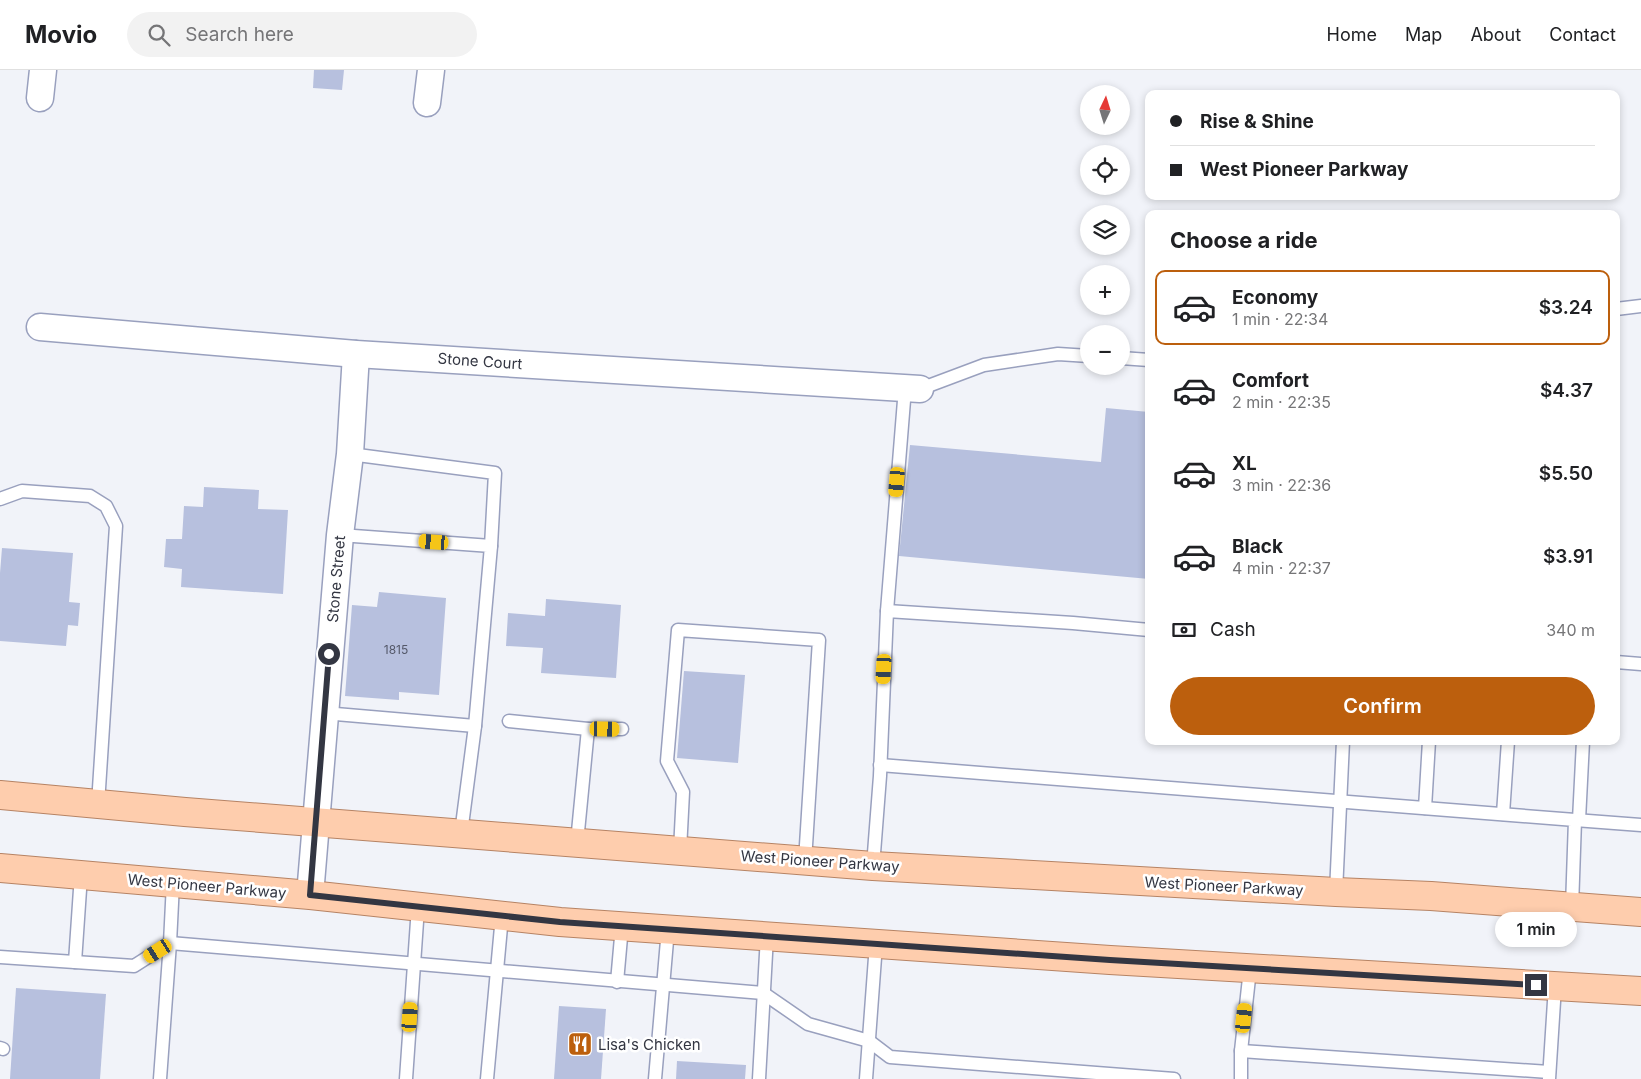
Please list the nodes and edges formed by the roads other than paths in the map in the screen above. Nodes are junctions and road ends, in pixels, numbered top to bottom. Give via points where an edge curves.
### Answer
1 (43, 70) edge
2 (431, 70) edge
3 (40, 98) dead end
4 (427, 103) dead end
5 (1641, 306) edge
6 (1620, 309) edge
7 (40, 327) dead end
8 (356, 354) junction
9 (1080, 355) edge
10 (1130, 359) edge
11 (1145, 360) edge
12 (913, 388) junction
13 (350, 454) junction
14 (0, 499) edge
15 (340, 535) junction
16 (491, 546) junction
17 (887, 611) junction
18 (1145, 630) edge
19 (1620, 662) edge
20 (1641, 664) edge
21 (324, 713) junction
22 (509, 721) dead end
23 (475, 726) junction
24 (588, 729) junction
25 (622, 729) dead end
26 (1344, 745) edge
27 (1429, 745) edge
28 (1508, 745) edge
29 (1583, 745) edge
30 (880, 765) junction
31 (0, 795) edge
32 (1340, 801) junction
33 (98, 804) junction
34 (1426, 808) junction
35 (1503, 814) junction
36 (1577, 820) junction
37 (315, 822) junction
38 (1641, 826) edge
39 (461, 833) junction
40 (577, 842) junction
41 (680, 850) junction
42 (805, 861) junction
43 (873, 866) junction
44 (0, 868) edge
45 (81, 875) junction
46 (173, 883) junction
47 (1336, 892) junction
48 (310, 895) junction
49 (1572, 906) junction
50 (418, 907) junction
51 (1641, 912) edge
52 (502, 916) junction
53 (622, 926) junction
54 (668, 930) junction
55 (767, 936) junction
56 (170, 943) junction
57 (876, 944) junction
58 (0, 957) edge
59 (75, 962) junction
60 (414, 963) junction
61 (1250, 969) junction
62 (498, 970) junction
63 (617, 982) junction
64 (663, 986) junction
65 (1555, 986) junction
66 (1641, 991) edge
67 (763, 993) junction
68 (869, 1041) junction
69 (1241, 1051) junction
70 (1549, 1076) edge
71 (160, 1079) edge
72 (406, 1079) edge
73 (486, 1079) edge
74 (654, 1079) edge
75 (759, 1079) edge
76 (866, 1079) edge
77 (1174, 1079) edge
78 (1241, 1079) edge

1 - 3 street
2 - 4 street
5 - 6 lane
7 - 8 street, Stone Court
8 - 12 street, Stone Court
8 - 13 street, Stone Street
9 - 12 lane via 1058,354 984,365
10 - 11 lane
12 - 17 lane
13 - 15 street, Stone Street
13 - 16 lane via 495,472
14 - 33 lane via 22,492 90,496 106,506 116,526
15 - 16 lane
15 - 21 street, Stone Street
16 - 23 lane
17 - 18 lane
17 - 30 lane
19 - 20 lane
21 - 23 lane
21 - 37 street, Stone Street
22 - 24 lane
23 - 39 lane
24 - 25 lane
24 - 40 lane
26 - 32 lane
27 - 34 lane
28 - 35 lane
29 - 36 lane
30 - 32 lane
30 - 43 lane
31 - 33 main road, West Pioneer Parkway
32 - 34 lane
32 - 47 lane
33 - 37 main road, West Pioneer Parkway
34 - 35 lane
35 - 36 lane
36 - 38 lane
36 - 49 lane
37 - 39 main road, West Pioneer Parkway
37 - 48 street, Stone Street
39 - 40 main road, West Pioneer Parkway
40 - 41 main road, West Pioneer Parkway
41 - 42 main road, West Pioneer Parkway
41 - 42 lane via 683,792 667,761 678,630 819,640
42 - 43 main road, West Pioneer Parkway
43 - 47 main road, West Pioneer Parkway
44 - 45 main road, West Pioneer Parkway
45 - 46 main road, West Pioneer Parkway
45 - 59 lane
46 - 48 main road, West Pioneer Parkway
46 - 56 lane
47 - 49 main road, West Pioneer Parkway
48 - 50 main road, West Pioneer Parkway
49 - 51 main road, West Pioneer Parkway
50 - 52 main road, West Pioneer Parkway
50 - 60 lane
52 - 53 main road, West Pioneer Parkway
52 - 62 lane
53 - 54 main road, West Pioneer Parkway
53 - 63 lane
54 - 55 main road, West Pioneer Parkway
54 - 64 lane
55 - 57 main road, West Pioneer Parkway
55 - 67 lane
56 - 59 lane via 134,966
56 - 60 lane
56 - 71 lane
57 - 61 main road, West Pioneer Parkway
57 - 68 lane
58 - 59 lane
60 - 62 lane
60 - 72 lane
61 - 65 main road, West Pioneer Parkway
61 - 69 lane
62 - 63 lane
62 - 73 lane
63 - 64 lane
64 - 67 lane
64 - 74 lane
65 - 66 main road, West Pioneer Parkway
65 - 70 lane
67 - 68 lane via 808,1024
67 - 75 lane
68 - 76 lane
68 - 77 lane via 890,1057
69 - 70 lane
69 - 78 lane

